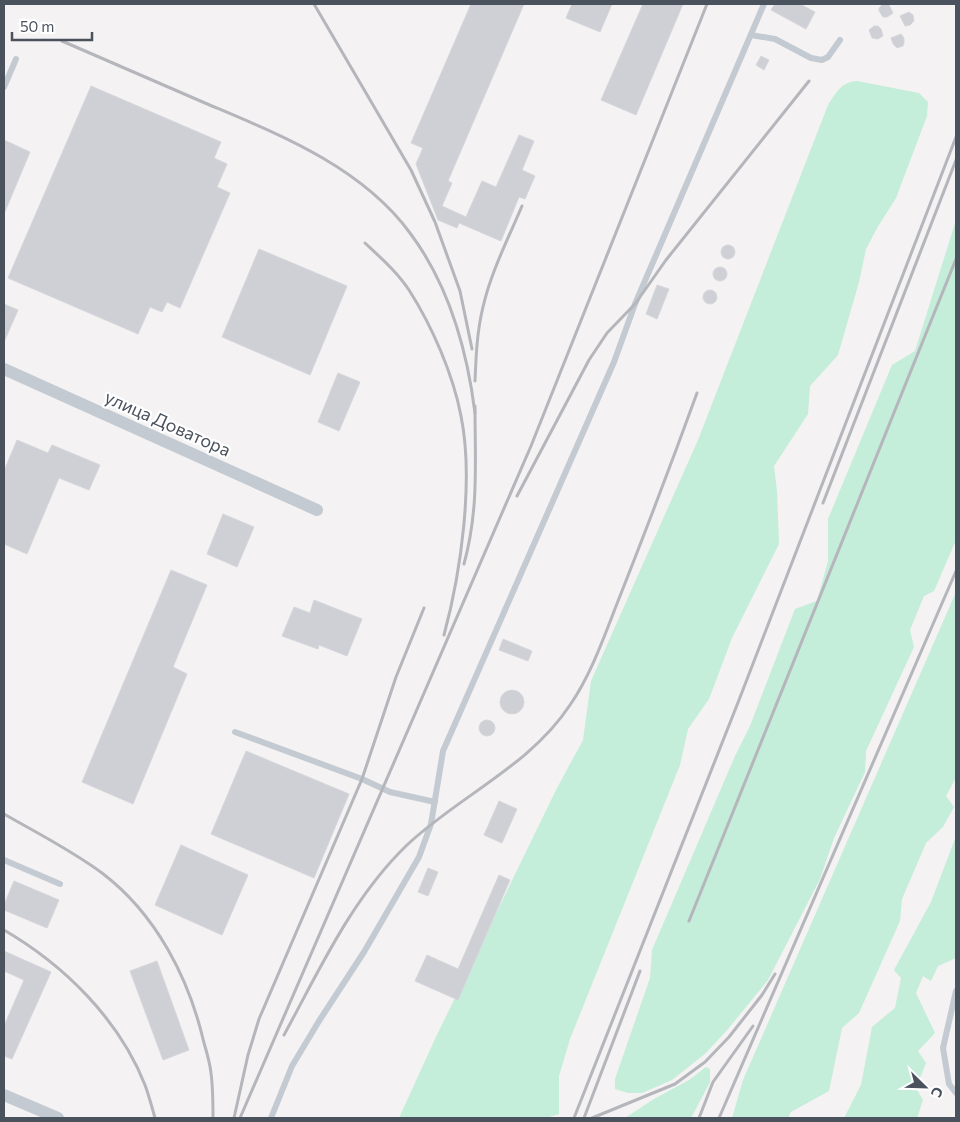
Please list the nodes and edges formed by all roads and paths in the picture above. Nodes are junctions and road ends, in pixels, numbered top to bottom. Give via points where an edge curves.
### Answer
1 (764, 4) edge
2 (750, 35) junction
3 (840, 40) dead end
4 (16, 59) dead end
5 (4, 86) edge
6 (4, 369) edge
7 (317, 510) dead end
8 (235, 732) dead end
9 (435, 802) junction
10 (4, 860) edge
11 (60, 884) dead end
12 (956, 991) edge
13 (956, 1094) edge
14 (4, 1095) edge
15 (58, 1118) edge
16 (271, 1118) edge

1 - 2 lane
2 - 3 lane via 775,39 811,58 822,60
2 - 9 lane via 635,304 614,362 443,751
4 - 5 lane
6 - 7 street, улица Доватора
8 - 9 lane via 390,792
9 - 16 lane via 419,857 292,1066
10 - 11 lane
12 - 13 lane via 943,1048 949,1084
14 - 15 street

